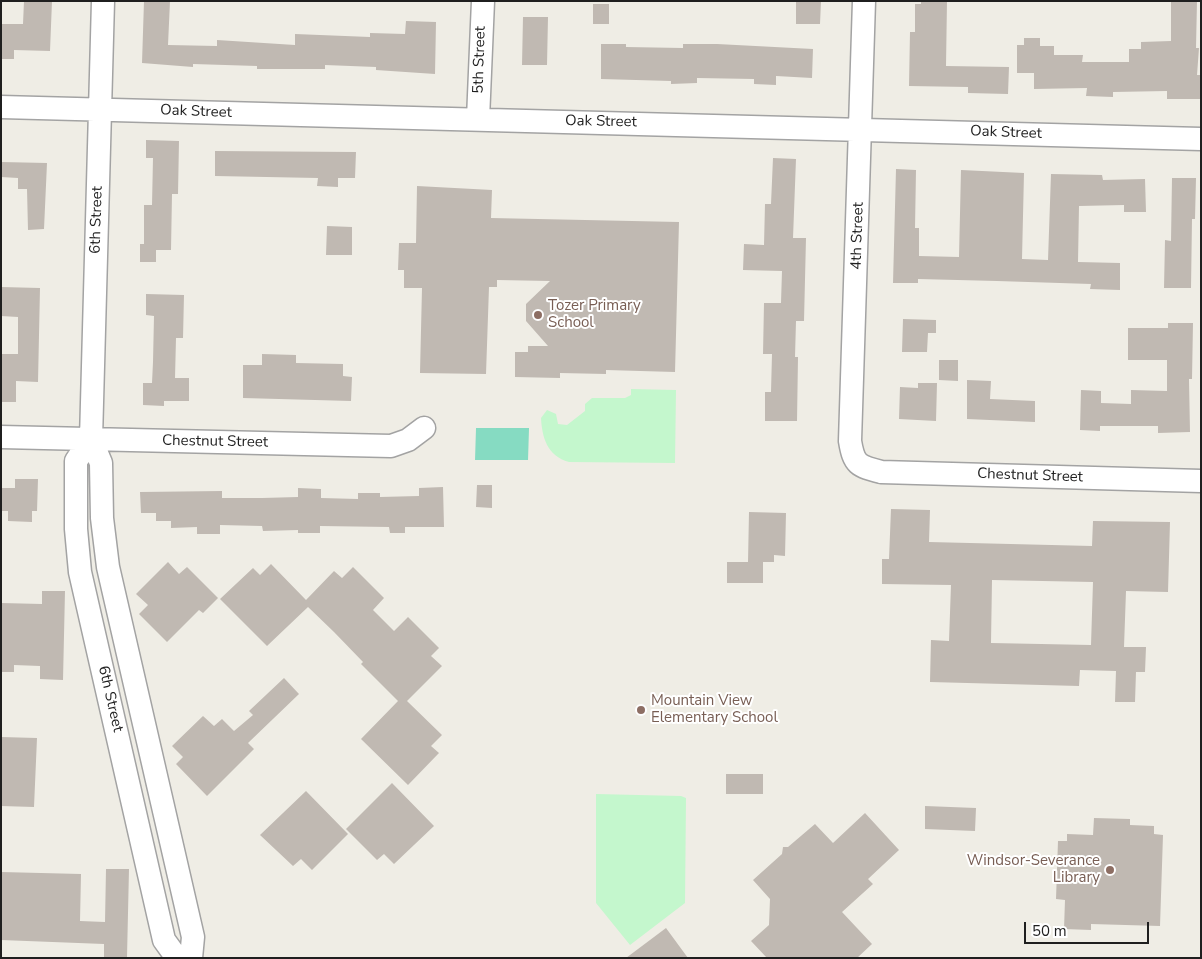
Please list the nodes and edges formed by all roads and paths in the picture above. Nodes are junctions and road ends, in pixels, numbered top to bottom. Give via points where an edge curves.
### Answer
1 (102, 1) edge
2 (483, 1) edge
3 (864, 1) edge
4 (1, 107) edge
5 (100, 109) junction
6 (478, 119) junction
7 (861, 129) junction
8 (1201, 138) edge
9 (424, 428) dead end
10 (1, 437) edge
11 (91, 439) junction
12 (861, 467) joint
13 (1201, 481) edge
14 (177, 958) edge
15 (191, 958) edge

1 - 5 street, 6th Street
2 - 6 street, 5th Street
3 - 7 street, 4th Street
4 - 5 street, Oak Street
5 - 6 street, Oak Street
5 - 11 street, 6th Street
6 - 7 street, Oak Street
7 - 8 street, Oak Street
7 - 12 street, 4th Street via 850,441 853,457
9 - 11 street, Chestnut Street via 408,440 391,446
10 - 11 street, Chestnut Street
11 - 14 street, 6th Street via 76,461 80,572 164,940
11 - 15 street, 6th Street via 100,463 106,558 193,937
12 - 13 street, Chestnut Street via 888,472

